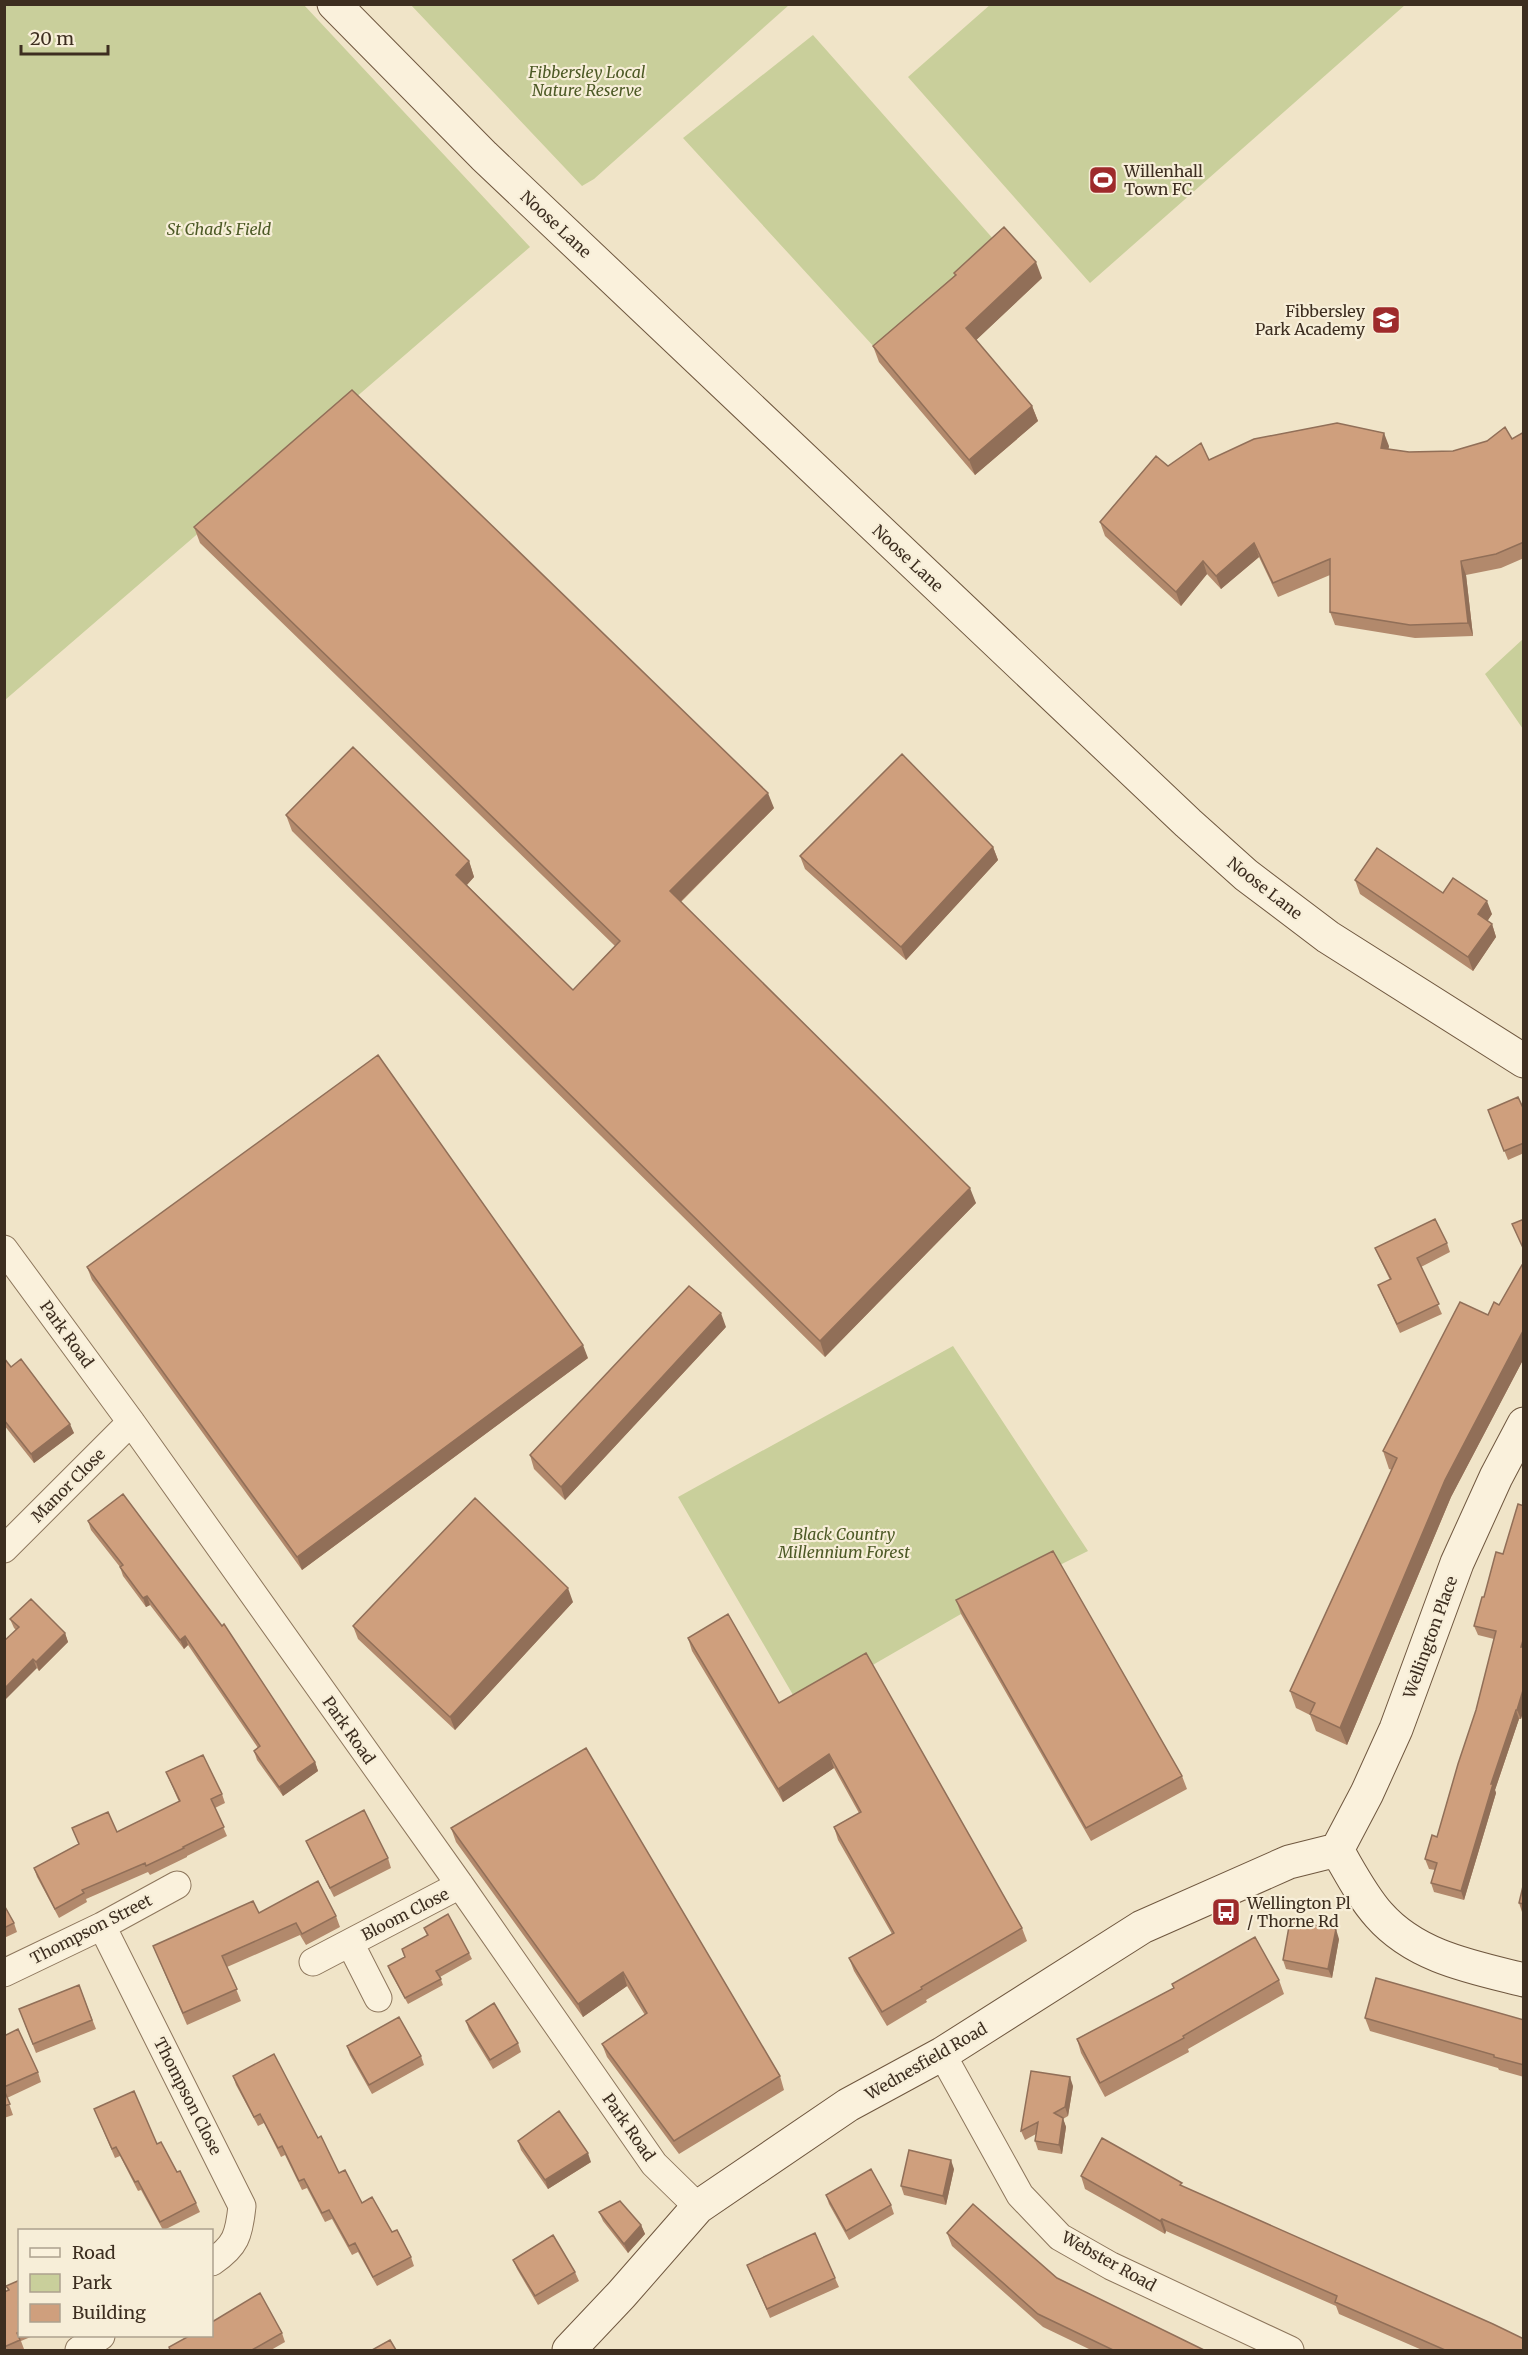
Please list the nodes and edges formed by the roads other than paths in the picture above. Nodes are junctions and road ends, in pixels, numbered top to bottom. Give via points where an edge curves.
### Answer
1 (334, 4) edge
2 (1524, 1061) edge
3 (4, 1249) edge
4 (131, 1422) junction
5 (1524, 1424) edge
6 (4, 1549) edge
7 (1337, 1850) junction
8 (177, 1885) dead end
9 (460, 1885) junction
10 (102, 1926) junction
11 (350, 1942) junction
12 (313, 1962) dead end
13 (4, 1972) edge
14 (1524, 1980) edge
15 (378, 1998) dead end
16 (942, 2054) junction
17 (698, 2207) junction
18 (213, 2261) edge
19 (99, 2337) edge
20 (79, 2350) edge
21 (568, 2350) edge
22 (1290, 2350) edge

1 - 2 street, Noose Lane via 484,156 1246,875 1328,937
3 - 4 street, Park Road
4 - 6 street, Manor Close
4 - 9 street, Park Road
5 - 7 street, Wellington Place via 1457,1563 1396,1729
7 - 14 street via 1379,1916 1400,1936 1455,1962
7 - 16 street, Wednesfield Road via 1289,1862 1142,1927
8 - 10 street, Thompson Street
9 - 11 street, Bloom Close
9 - 17 street, Park Road via 654,2164
10 - 13 street, Thompson Street
10 - 18 street, Thompson Close via 242,2206 240,2226 229,2250
11 - 12 street, Bloom Close
11 - 15 street, Bloom Close
16 - 17 street, Wednesfield Road via 848,2105
16 - 22 street, Webster Road via 1020,2195 1060,2237 1111,2266
17 - 21 street, Wednesfield Road
19 - 20 street

